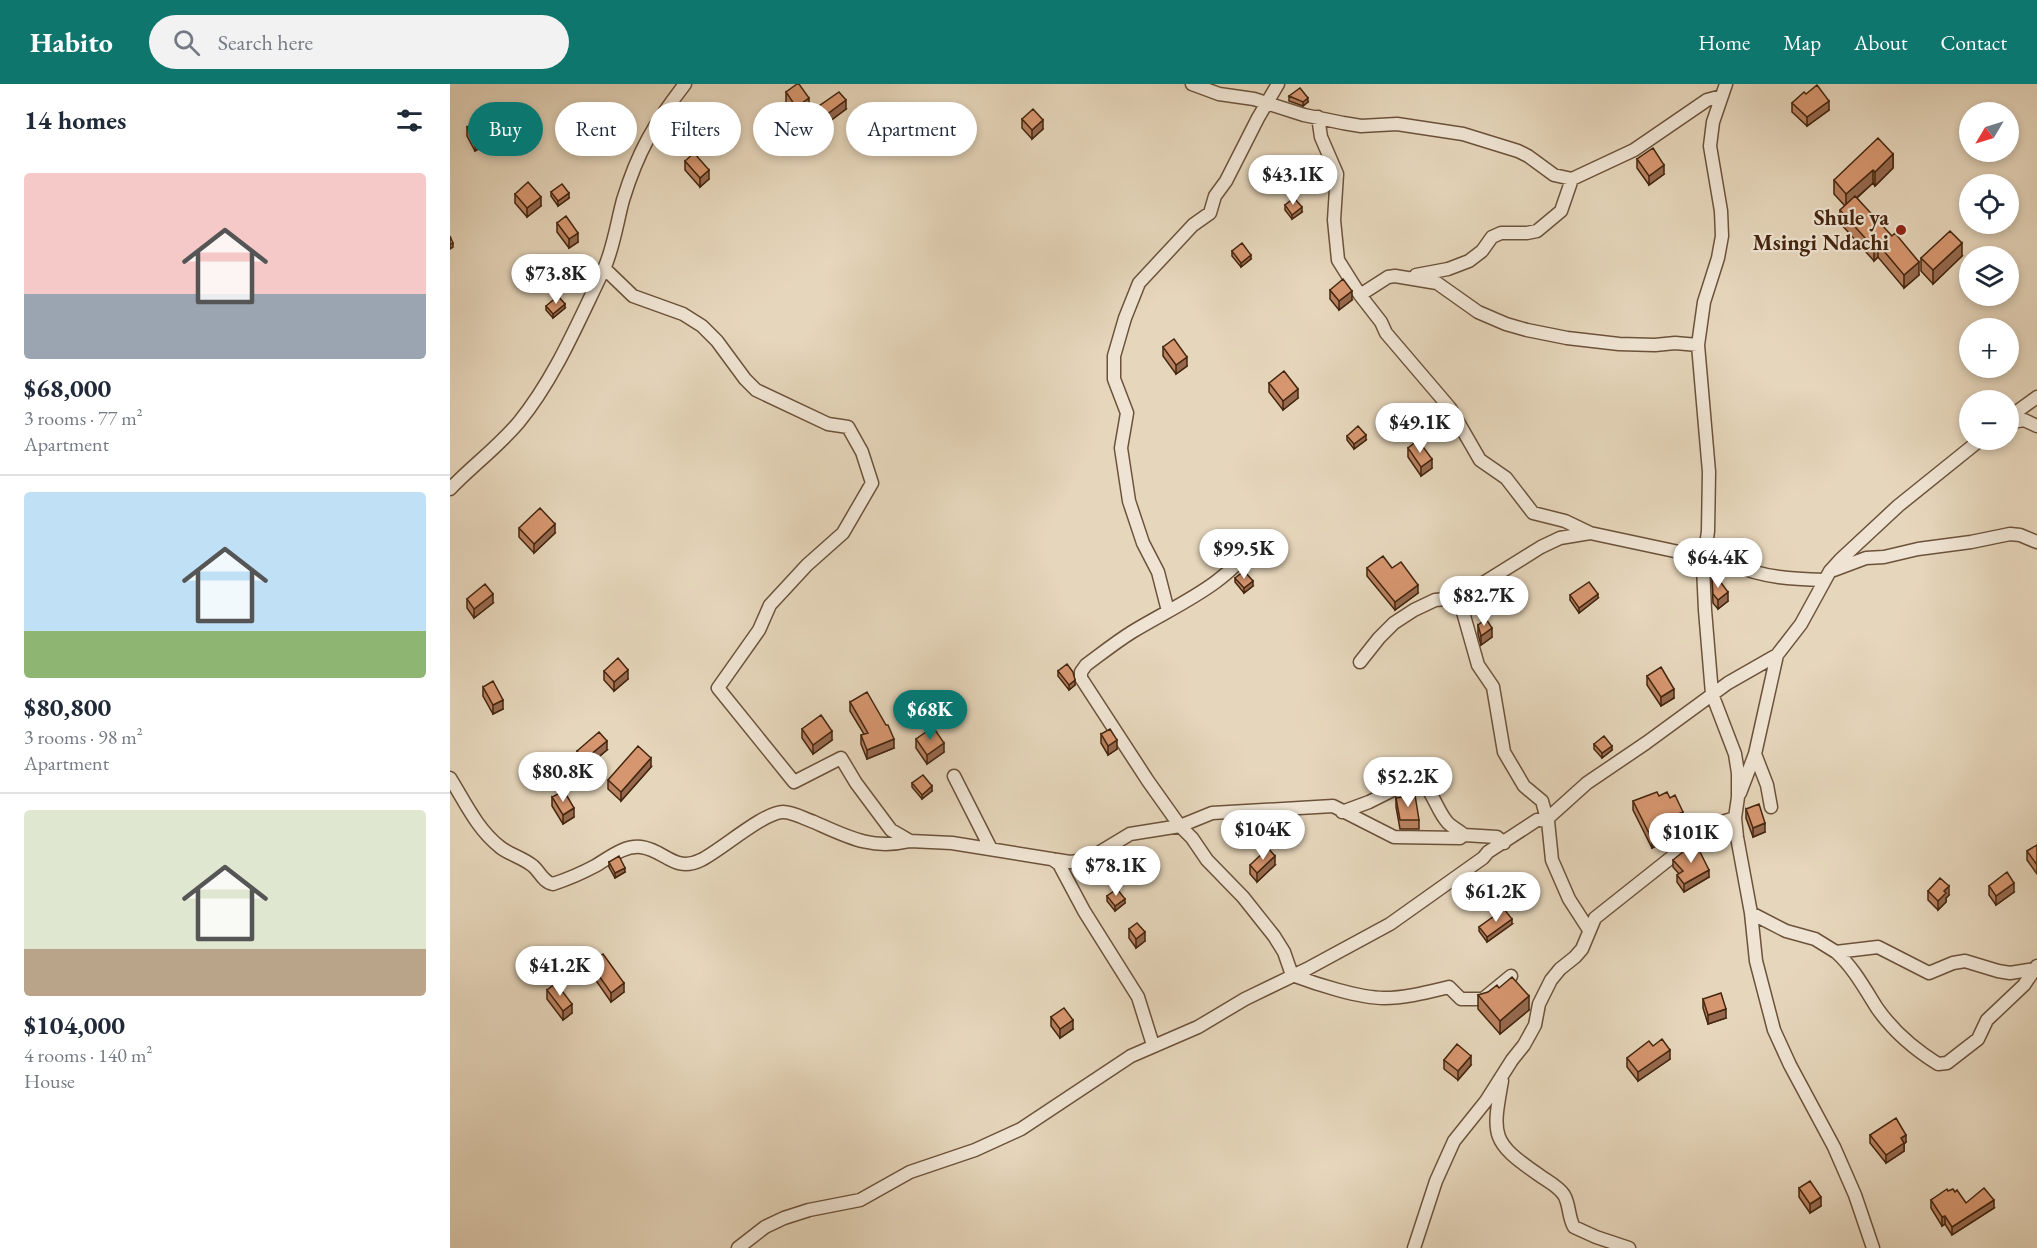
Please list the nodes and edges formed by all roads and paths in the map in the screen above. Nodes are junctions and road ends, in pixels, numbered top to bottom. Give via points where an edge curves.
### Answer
1 (685, 84) edge
2 (1192, 84) edge
3 (1278, 84) edge
4 (1724, 90) edge
5 (1267, 102) junction
6 (1318, 117) junction
7 (1572, 179) junction
8 (605, 269) junction
9 (1406, 277) junction
10 (1360, 294) junction
11 (1698, 345) junction
12 (2037, 398) edge
13 (2019, 412) edge
14 (2019, 420) edge
15 (2037, 426) edge
16 (1968, 450) edge
17 (450, 489) edge
18 (1590, 533) junction
19 (1257, 538) dead end
20 (2037, 542) edge
21 (1706, 548) junction
22 (1703, 567) junction
23 (1827, 576) junction
24 (1459, 598) junction
25 (1168, 611) junction
26 (1777, 655) junction
27 (1360, 662) dead end
28 (1712, 694) junction
29 (1755, 754) junction
30 (954, 776) dead end
31 (450, 778) edge
32 (1738, 797) junction
33 (1770, 807) dead end
34 (1342, 812) junction
35 (1735, 818) junction
36 (1542, 820) junction
37 (1180, 826) junction
38 (1464, 835) junction
39 (910, 841) junction
40 (1504, 843) junction
41 (992, 849) junction
42 (1052, 859) junction
43 (1751, 912) junction
44 (1589, 930) junction
45 (1836, 952) junction
46 (2036, 968) edge
47 (1292, 975) junction
48 (1511, 976) edge
49 (1153, 1045) junction
50 (1503, 1075) junction
51 (738, 1248) edge
52 (1414, 1248) edge
53 (1629, 1248) edge
54 (1873, 1248) edge

1 - 8 street via 635,162
2 - 5 street via 1219,94
3 - 5 street
4 - 7 street via 1634,150
4 - 11 street via 1710,146 1722,236 1704,302
5 - 6 street
5 - 25 street via 1215,196 1210,213 1192,225 1139,283 1113,364 1114,379 1127,413 1121,448 1129,501 1158,572
6 - 7 street via 1361,126 1397,124 1463,134 1518,151 1554,175
6 - 10 street via 1321,136 1337,174 1334,220 1338,260
7 - 9 street via 1561,211 1537,231 1501,233 1469,261
8 - 17 street via 551,374 519,422
8 - 39 street via 633,296 683,314 702,326 756,390 828,424 848,427 862,452 872,483 843,533 770,605 759,630 718,688 794,782 841,759 891,830
9 - 10 street via 1388,277
9 - 11 street via 1437,283 1478,312 1527,330 1619,344
10 - 18 street via 1386,333 1450,408 1480,460 1506,478 1533,513
11 - 21 street via 1709,472
12 - 13 street
14 - 15 street
16 - 23 street via 1891,512
18 - 22 street via 1679,552
18 - 24 street via 1560,538 1540,547
19 - 25 street via 1234,568
20 - 23 street via 2010,534 1866,558
21 - 22 street
21 - 23 street via 1734,564 1785,579
22 - 28 street
23 - 26 street via 1802,624
24 - 27 street via 1435,600 1394,623
24 - 36 street via 1478,665 1493,687 1504,752 1524,786 1542,801
25 - 37 street via 1086,664 1081,678
26 - 28 street
26 - 29 street
28 - 32 street via 1735,754
28 - 36 street
29 - 32 street
29 - 33 street via 1767,785
30 - 41 street
31 - 39 street via 493,842 531,864 544,880 553,884 626,849 641,847 686,865 701,860 765,817 785,812 864,843
32 - 35 street
34 - 37 street via 1333,806 1212,813
34 - 38 street via 1394,837
34 - 38 street via 1417,778 1424,782 1450,826
35 - 43 street
35 - 44 street via 1702,835 1635,885 1603,910
36 - 40 street
36 - 44 street via 1548,821 1555,867
37 - 42 street via 1130,834 1087,860
37 - 47 street via 1274,936
38 - 40 street via 1497,837
39 - 41 street
40 - 47 street via 1390,924
41 - 42 street
42 - 49 street via 1059,864 1138,997
43 - 45 street
43 - 54 street via 1756,961 1774,1030 1834,1147
44 - 50 street via 1575,957 1551,980 1539,1004 1535,1025
45 - 46 street via 1878,947 1929,973 1965,961 2010,973
45 - 46 street via 1889,1024 1916,1050 1938,1064 1947,1063 1978,1039 1987,1020
47 - 48 street via 1317,985 1384,998 1449,987 1461,999 1483,999
47 - 49 street via 1198,1027
49 - 51 street via 1021,1129 910,1172 860,1200 784,1218
50 - 52 street via 1454,1141 1436,1180
50 - 53 street via 1496,1127 1505,1149 1564,1195 1574,1227

